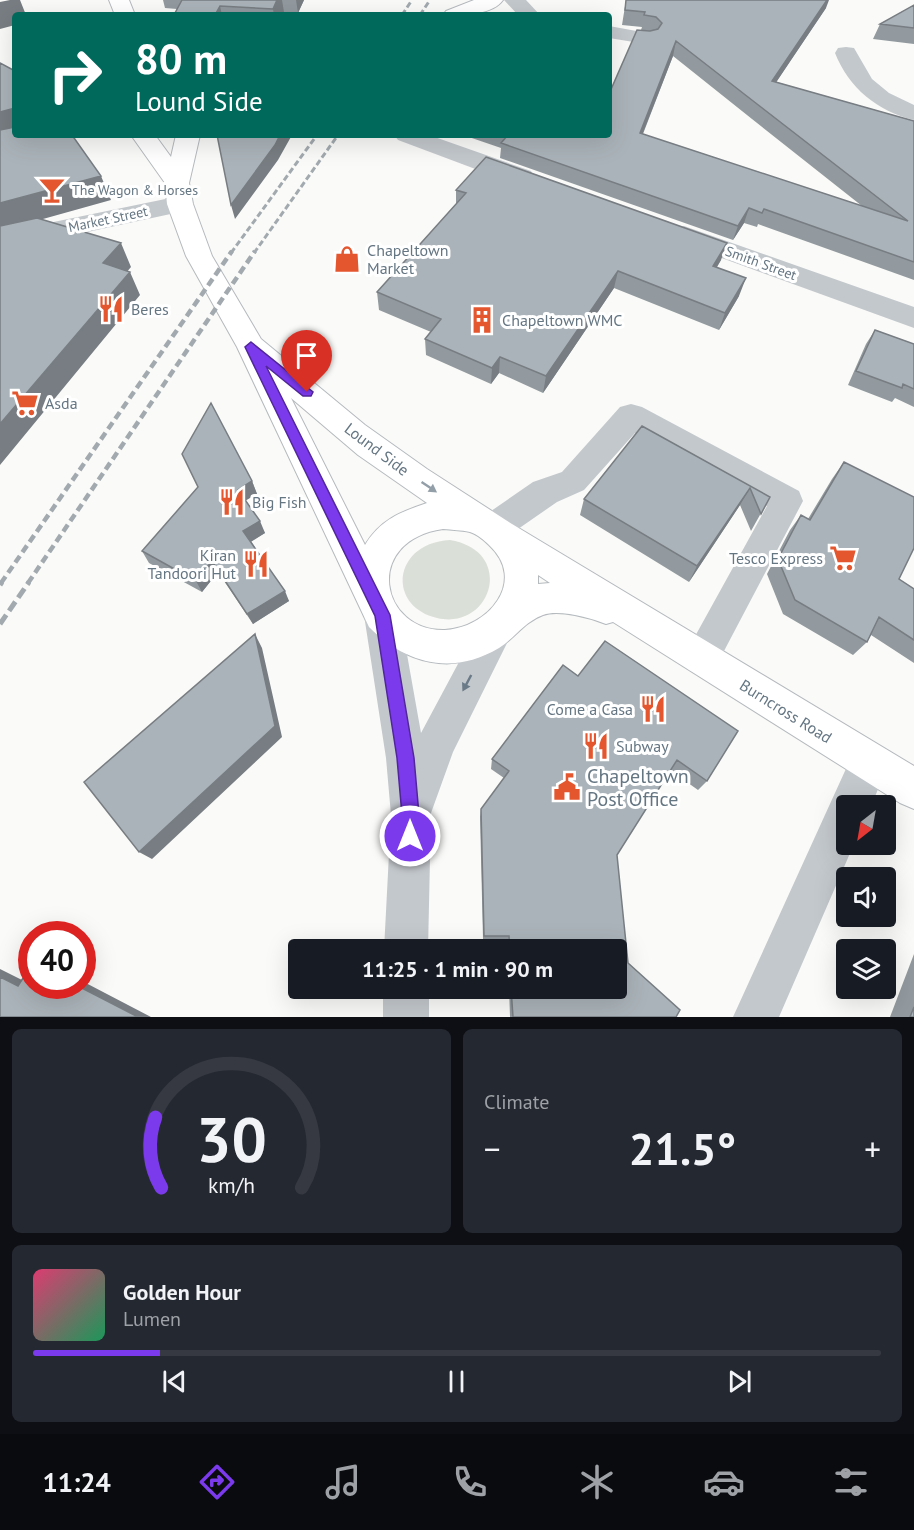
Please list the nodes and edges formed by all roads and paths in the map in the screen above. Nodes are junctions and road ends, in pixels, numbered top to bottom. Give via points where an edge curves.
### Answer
1 (493, 0) edge
2 (514, 0) edge
3 (461, 12) edge
4 (527, 12) edge
5 (612, 32) edge
6 (646, 38) edge
7 (846, 53) dead end
8 (914, 113) edge
9 (145, 138) edge
10 (188, 138) edge
11 (414, 138) edge
12 (550, 187) edge
13 (179, 193) junction
14 (661, 227) edge
15 (32, 235) junction
16 (0, 242) edge
17 (0, 266) edge
18 (914, 318) edge
19 (251, 347) junction
20 (491, 527) junction
21 (378, 605) junction
22 (503, 623) junction
23 (660, 633) junction
24 (701, 658) junction
25 (869, 763) junction
26 (914, 789) edge
27 (855, 795) edge
28 (411, 815) junction
29 (836, 837) edge
30 (406, 939) edge
31 (406, 999) edge
32 (406, 1017) edge
33 (756, 1017) edge

1 - 3 main road
2 - 4 street
5 - 6 street
7 - 8 street via 851,68 874,94
9 - 13 main road
10 - 13 main road
11 - 12 street
13 - 15 street, Market Street
13 - 19 main road, Lound Side via 195,249
14 - 18 street, Smith Street
15 - 16 street, Market Street
15 - 17 street
19 -> 20 main road, Lound Side via 369,446
19 - 21 main road, Lound Side
20 - 21 main road, Lound Side via 458,514 434,514 412,521 393,534 379,552 372,573
20 - 22 main road, Lound Side via 512,546 522,580 519,597
20 - 23 main road, Burncross Road
20 - 24 street via 545,492 573,481 631,416 787,501
21 - 22 main road, Lound Side via 399,632 422,644 447,647 473,643
21 - 28 street, Lound Side via 406,758
22 - 23 main road, Burncross Road via 542,598 592,601
22 -> 28 street, Lound Side via 436,744
23 - 24 main road, Burncross Road
24 - 25 main road, Burncross Road
25 - 26 main road, Burncross Road
25 - 27 street
28 - 30 street, Lound Side
29 - 33 street
31 - 32 street

